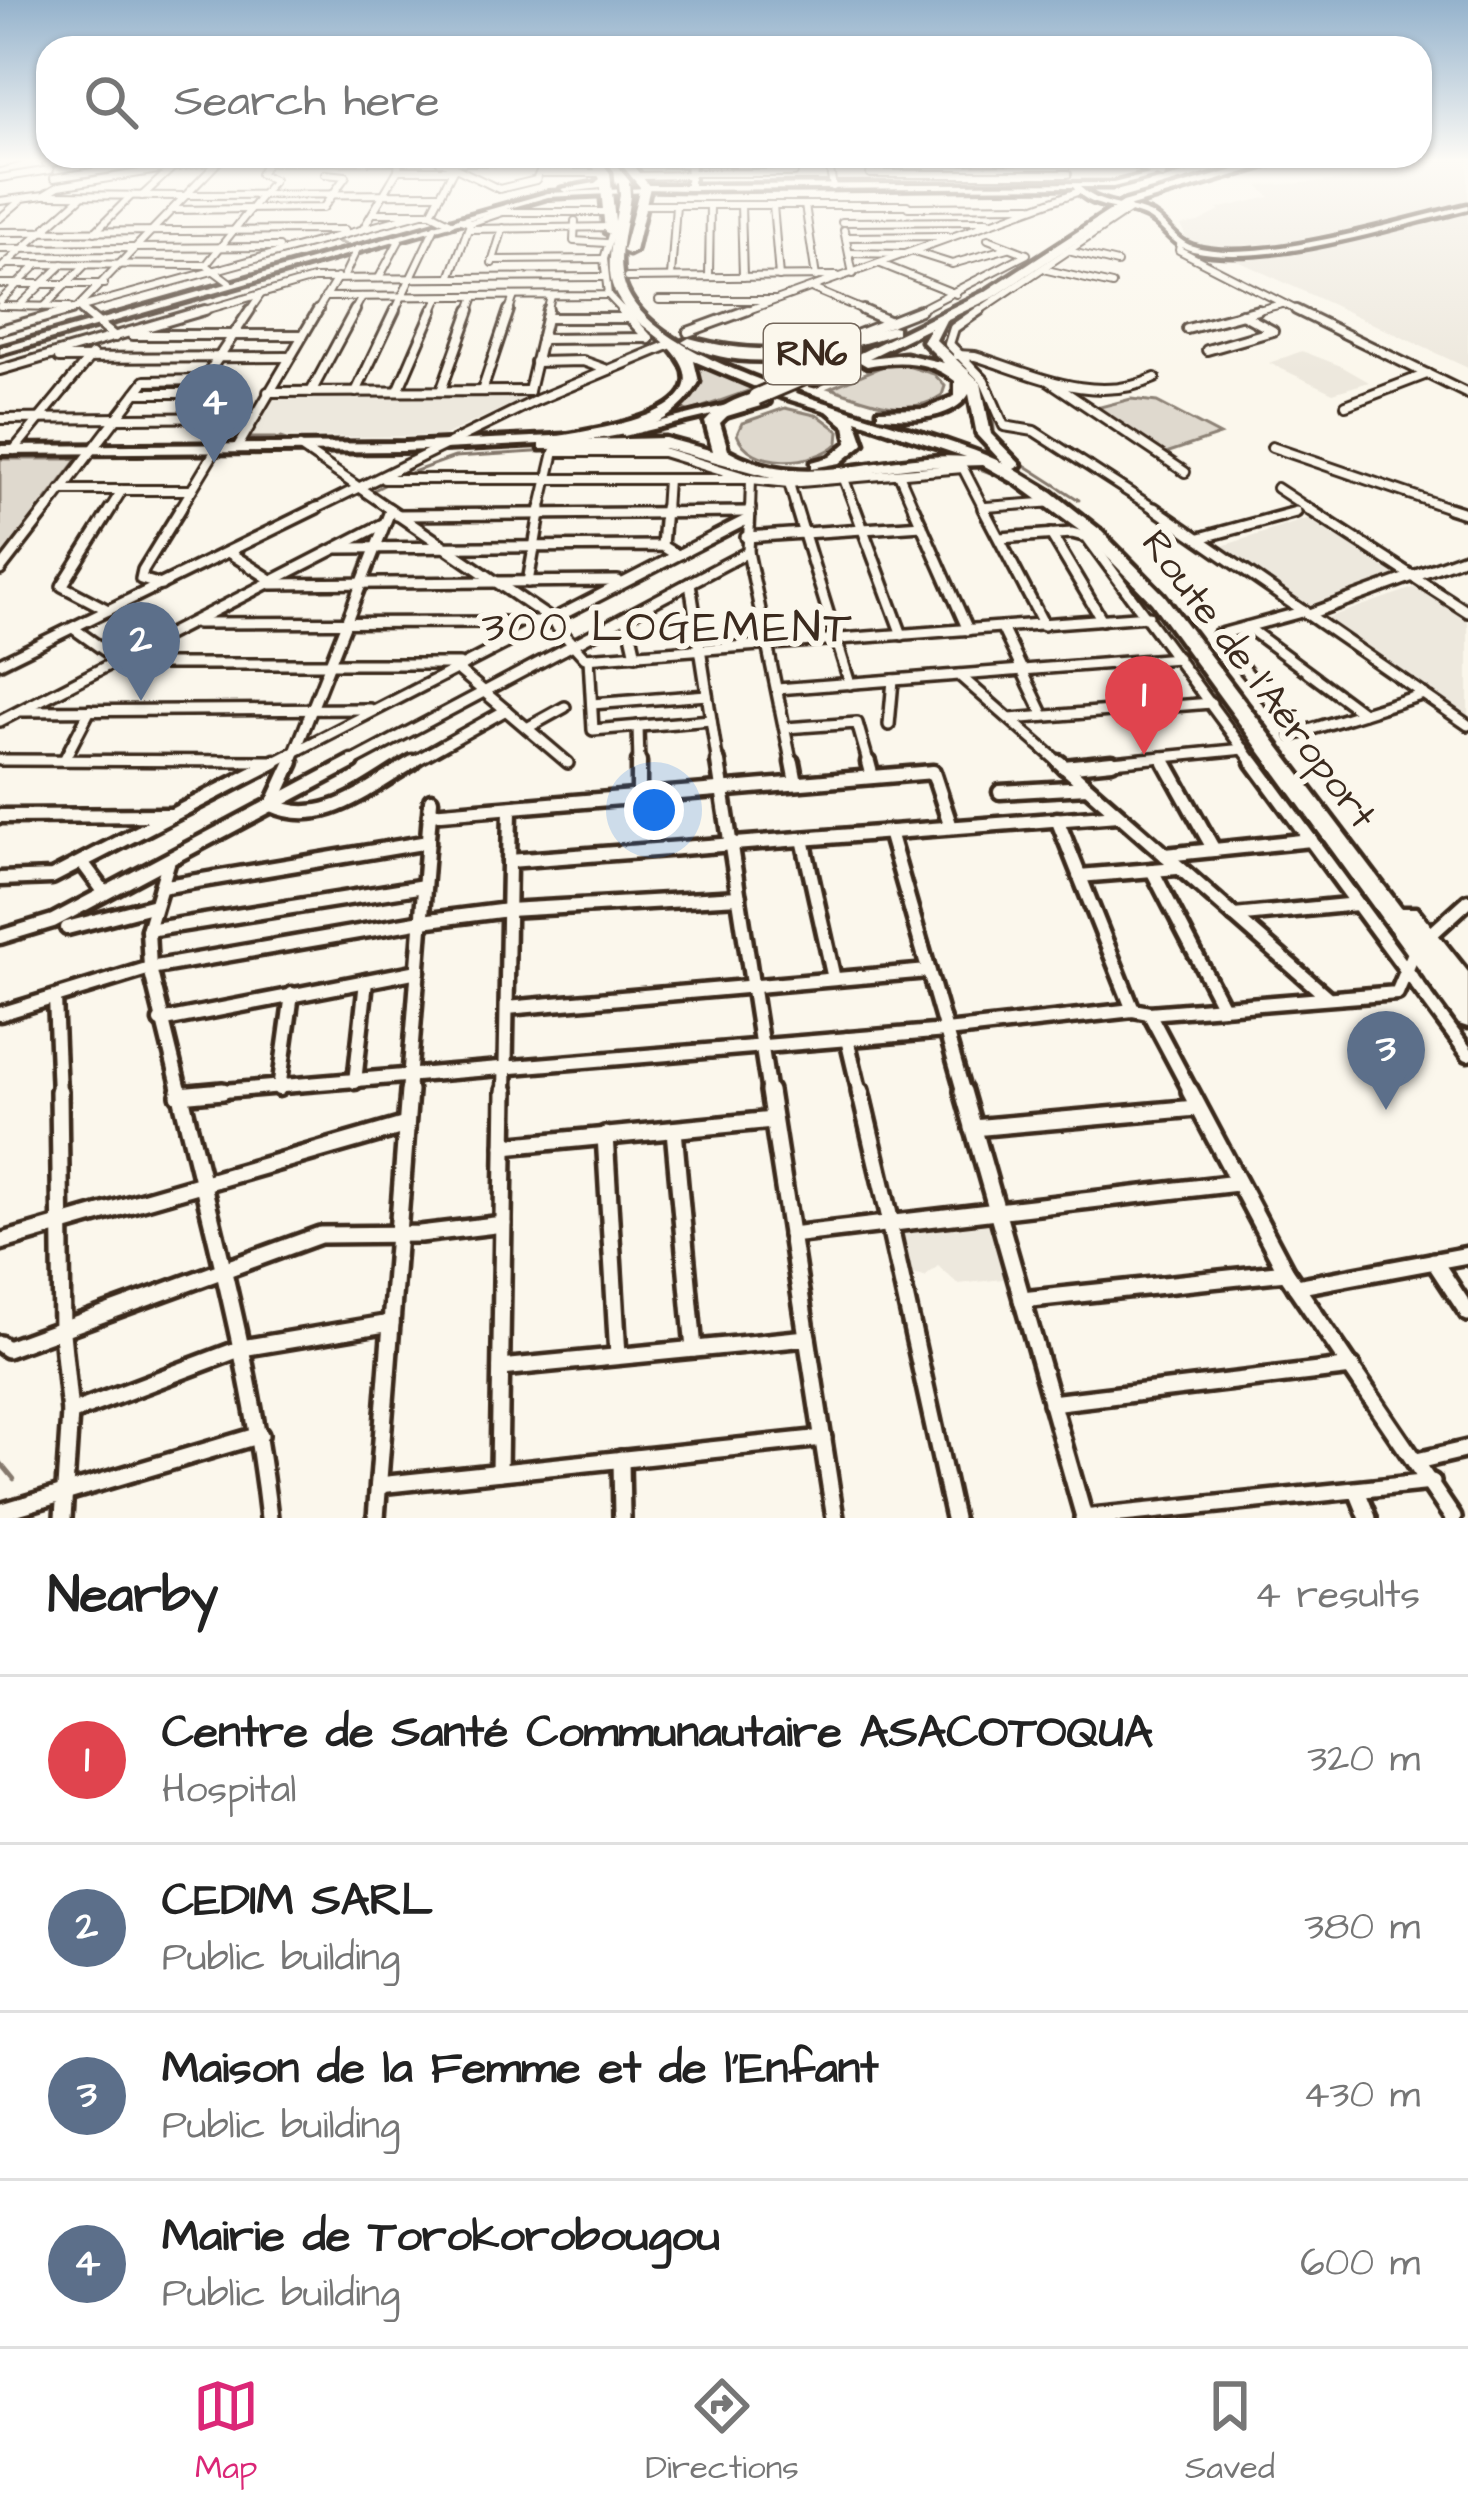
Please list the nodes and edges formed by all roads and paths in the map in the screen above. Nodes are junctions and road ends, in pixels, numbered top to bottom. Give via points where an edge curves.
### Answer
1 (44, 230) edge
2 (97, 230) edge
3 (285, 230) joint
4 (362, 230) junction
5 (424, 230) edge
6 (430, 230) edge
7 (434, 230) edge
8 (458, 230) edge
9 (502, 230) edge
10 (574, 230) edge
11 (580, 230) edge
12 (612, 230) edge
13 (618, 230) edge
14 (624, 230) edge
15 (674, 230) edge
16 (710, 230) edge
17 (742, 230) edge
18 (774, 230) edge
19 (809, 230) edge
20 (844, 230) edge
21 (972, 230) edge
22 (1087, 230) edge
23 (1096, 230) edge
24 (1170, 230) edge
25 (1346, 230) edge
26 (153, 231) junction
27 (233, 231) junction
28 (0, 232) edge
29 (42, 232) junction
30 (95, 232) junction
31 (956, 236) junction
32 (845, 237) junction
33 (988, 239) dead end
34 (386, 240) junction
35 (613, 244) junction
36 (1180, 244) junction
37 (295, 247) junction
38 (1012, 247) junction
39 (78, 248) junction
40 (137, 248) junction
41 (220, 248) junction
42 (0, 249) edge
43 (23, 249) junction
44 (357, 249) junction
45 (1072, 252) junction
46 (849, 253) junction
47 (910, 253) junction
48 (493, 260) junction
49 (1117, 262) dead end
50 (38, 264) junction
51 (63, 264) junction
52 (86, 264) junction
53 (881, 264) junction
54 (122, 265) junction
55 (3, 267) edge
56 (209, 267) junction
57 (1047, 270) junction
58 (850, 275) junction
59 (487, 277) junction
60 (603, 277) junction
61 (670, 277) junction
62 (709, 277) junction
63 (743, 277) junction
64 (779, 277) junction
65 (804, 277) junction
66 (816, 277) junction
67 (340, 278) junction
68 (379, 278) junction
69 (414, 278) junction
70 (450, 278) junction
71 (628, 278) junction
72 (229, 282) junction
73 (0, 284) edge
74 (17, 284) junction
75 (42, 284) junction
76 (66, 284) junction
77 (104, 284) junction
78 (1112, 285) dead end
79 (816, 287) junction
80 (261, 294) junction
81 (476, 296) junction
82 (514, 296) junction
83 (551, 296) junction
84 (608, 296) junction
85 (325, 297) junction
86 (362, 297) junction
87 (404, 297) junction
88 (439, 297) junction
89 (659, 300) dead end
90 (778, 301) junction
91 (0, 303) edge
92 (1284, 304) junction
93 (19, 306) junction
94 (45, 306) junction
95 (78, 307) junction
96 (948, 308) junction
97 (1242, 314) junction
98 (546, 318) junction
99 (631, 318) junction
100 (94, 322) junction
101 (890, 322) junction
102 (1187, 329) dead end
103 (0, 331) edge
104 (236, 335) junction
105 (303, 335) junction
106 (117, 336) junction
107 (541, 339) junction
108 (102, 340) junction
109 (677, 340) junction
110 (650, 343) junction
111 (0, 349) edge
112 (1207, 350) dead end
113 (867, 351) junction
114 (810, 355) junction
115 (220, 357) junction
116 (290, 357) junction
117 (43, 358) junction
118 (91, 358) junction
119 (952, 360) junction
120 (535, 362) junction
121 (14, 366) junction
122 (605, 369) junction
123 (0, 370) edge
124 (1427, 374) junction
125 (812, 378) junction
126 (1155, 378) dead end
127 (1046, 380) junction
128 (0, 382) edge
129 (441, 391) junction
130 (482, 391) junction
131 (529, 391) junction
132 (268, 392) junction
133 (311, 392) junction
134 (356, 392) junction
135 (398, 392) junction
136 (1468, 394) edge
137 (764, 399) junction
138 (537, 400) junction
139 (818, 402) junction
140 (1346, 405) dead end
141 (853, 406) junction
142 (720, 412) junction
143 (255, 417) junction
144 (40, 418) junction
145 (116, 418) junction
146 (0, 419) edge
147 (468, 435) junction
148 (553, 443) junction
149 (480, 445) junction
150 (442, 447) junction
151 (1272, 447) dead end
152 (217, 448) junction
153 (237, 448) junction
154 (300, 448) junction
155 (92, 449) junction
156 (7, 450) edge
157 (663, 452) junction
158 (732, 462) junction
159 (1014, 466) junction
160 (1185, 472) dead end
161 (899, 474) junction
162 (380, 478) junction
163 (545, 479) junction
164 (664, 479) junction
165 (751, 479) junction
166 (844, 479) junction
167 (789, 483) junction
168 (1276, 488) dead end
169 (357, 489) junction
170 (61, 490) junction
171 (122, 490) junction
172 (191, 490) junction
173 (1056, 500) junction
174 (986, 507) junction
175 (1296, 512) dead end
176 (393, 513) junction
177 (664, 513) junction
178 (538, 514) junction
179 (1468, 514) edge
180 (748, 515) junction
181 (385, 523) junction
182 (922, 525) junction
183 (863, 529) junction
184 (804, 533) junction
185 (1051, 534) junction
186 (746, 537) junction
187 (1000, 538) junction
188 (1200, 538) junction
189 (535, 546) junction
190 (662, 546) junction
191 (445, 547) junction
192 (336, 548) junction
193 (375, 548) junction
194 (748, 551) junction
195 (228, 552) junction
196 (675, 554) junction
197 (1468, 556) edge
198 (1, 568) edge
199 (1412, 576) junction
200 (141, 579) junction
201 (497, 581) junction
202 (622, 581) junction
203 (270, 582) junction
204 (528, 582) junction
205 (361, 583) junction
206 (690, 583) junction
207 (160, 585) junction
208 (135, 598) junction
209 (108, 610) junction
210 (1468, 612) edge
211 (1307, 613) junction
212 (627, 616) junction
213 (1148, 616) junction
214 (545, 620) junction
215 (1102, 620) junction
216 (346, 622) junction
217 (190, 624) junction
218 (1044, 625) junction
219 (1247, 627) junction
220 (73, 628) junction
221 (1002, 628) junction
222 (968, 630) junction
223 (902, 635) junction
224 (836, 640) junction
225 (573, 645) junction
226 (768, 645) junction
227 (700, 650) junction
228 (636, 655) junction
229 (590, 658) junction
230 (1178, 658) junction
231 (114, 662) junction
232 (330, 662) junction
233 (0, 663) edge
234 (459, 665) junction
235 (1022, 670) junction
236 (959, 675) junction
237 (893, 680) junction
238 (850, 684) junction
239 (777, 689) junction
240 (484, 692) junction
241 (1424, 694) junction
242 (707, 695) junction
243 (1210, 703) junction
244 (592, 704) junction
245 (565, 707) dead end
246 (313, 709) junction
247 (376, 709) junction
248 (90, 710) junction
249 (506, 710) junction
250 (19, 711) junction
251 (1363, 713) junction
252 (1044, 716) junction
253 (1010, 719) junction
254 (0, 721) edge
255 (711, 721) junction
256 (889, 725) dead end
257 (1468, 725) edge
258 (638, 726) junction
259 (527, 728) junction
260 (785, 728) junction
261 (298, 749) junction
262 (1244, 749) junction
263 (1162, 757) junction
264 (0, 760) edge
265 (64, 760) junction
266 (275, 761) junction
267 (568, 763) dead end
268 (1064, 767) junction
269 (872, 777) junction
270 (796, 783) junction
271 (1087, 787) junction
272 (722, 790) junction
273 (1000, 791) dead end
274 (639, 796) junction
275 (272, 805) junction
276 (510, 808) junction
277 (172, 814) junction
278 (1118, 814) junction
279 (0, 816) edge
280 (1057, 819) junction
281 (951, 827) junction
282 (889, 832) junction
283 (802, 839) junction
284 (1311, 840) junction
285 (428, 842) junction
286 (730, 844) junction
287 (1214, 850) junction
288 (1165, 855) junction
289 (170, 859) junction
290 (509, 861) junction
291 (82, 862) junction
292 (1179, 868) junction
293 (1152, 870) junction
294 (1079, 876) junction
295 (0, 879) edge
296 (424, 886) junction
297 (161, 887) junction
298 (105, 893) junction
299 (739, 897) junction
300 (1468, 901) edge
301 (1357, 904) junction
302 (155, 905) junction
303 (508, 910) junction
304 (1234, 916) junction
305 (422, 921) junction
306 (67, 928) dead end
307 (148, 930) junction
308 (0, 937) edge
309 (1425, 939) junction
310 (150, 968) junction
311 (1403, 968) junction
312 (418, 970) junction
313 (928, 971) junction
314 (1468, 975) edge
315 (366, 980) junction
316 (834, 980) junction
317 (753, 986) junction
318 (1468, 991) edge
319 (292, 994) junction
320 (55, 998) junction
321 (1327, 998) junction
322 (1223, 1006) junction
323 (507, 1008) junction
324 (1141, 1011) junction
325 (0, 1014) edge
326 (1468, 1016) edge
327 (160, 1021) junction
328 (946, 1031) junction
329 (847, 1040) junction
330 (762, 1047) junction
331 (1468, 1054) edge
332 (506, 1069) junction
333 (410, 1078) junction
334 (355, 1082) junction
335 (279, 1089) junction
336 (179, 1095) junction
337 (1196, 1108) junction
338 (773, 1120) junction
339 (406, 1125) junction
340 (973, 1129) junction
341 (674, 1130) junction
342 (605, 1136) junction
343 (504, 1146) junction
344 (1237, 1183) junction
345 (202, 1186) junction
346 (998, 1214) junction
347 (503, 1224) junction
348 (64, 1225) junction
349 (890, 1225) junction
350 (398, 1229) junction
351 (791, 1235) junction
352 (0, 1242) edge
353 (1468, 1255) edge
354 (1433, 1261) junction
355 (224, 1267) junction
356 (1286, 1272) junction
357 (1297, 1287) junction
358 (1022, 1300) junction
359 (1468, 1313) edge
360 (391, 1323) junction
361 (62, 1333) junction
362 (807, 1338) junction
363 (0, 1344) edge
364 (242, 1348) junction
365 (694, 1349) junction
366 (618, 1356) junction
367 (1352, 1367) junction
368 (501, 1368) junction
369 (1052, 1402) junction
370 (70, 1413) junction
371 (260, 1435) junction
372 (823, 1438) junction
373 (1468, 1449) edge
374 (621, 1459) junction
375 (1418, 1461) junction
376 (499, 1472) junction
377 (1432, 1482) junction
378 (379, 1485) junction
379 (64, 1490) junction
380 (1357, 1491) junction
381 (0, 1512) edge
382 (1205, 1512) edge
383 (63, 1518) edge
384 (268, 1518) edge
385 (376, 1518) edge
386 (622, 1518) edge
387 (835, 1518) edge
388 (954, 1518) edge
389 (1082, 1518) edge
390 (1369, 1518) edge
391 (1453, 1518) edge

1 - 29 street
2 - 30 street
3 - 4 street
3 - 27 street
4 - 34 street
4 - 37 street
5 - 34 main road
6 - 34 main road
7 - 69 street
8 - 70 street
9 - 48 street
10 - 35 street via 576,242
11 - 35 street
12 - 35 highway
13 - 35 highway, Route de l'Aéroport / RN6
14 - 35 highway
15 - 61 street
16 - 62 street
17 - 63 street
18 - 64 street
19 - 66 street
20 - 32 street
21 - 31 street
22 - 96 highway, RN6 via 990,294
23 - 45 street
24 - 36 main road
25 - 36 main road via 1243,250
26 - 27 street
26 - 30 street
26 - 40 street
27 - 41 street
28 - 29 street
29 - 30 street
29 - 43 street
30 - 39 street
31 - 32 street
31 - 47 street
32 - 46 street
33 - 38 street
34 - 44 main road
34 - 68 street via 398,242
34 - 72 main road
35 - 48 street
35 - 60 street
35 - 71 highway, Route de l'Aéroport / RN6
35 - 109 highway, Route de l'Aéroport / RN6 via 627,303
36 - 92 street via 1201,264
37 - 41 street
37 - 56 street
38 - 47 street via 952,264
38 - 96 street via 1027,254
39 - 40 street
39 - 43 street
40 - 41 street
40 - 54 street
41 - 56 street
42 - 43 street
43 - 55 street
44 - 67 street
44 - 100 main road
45 - 49 street
45 - 57 street
46 - 47 street
46 - 58 street
47 - 53 street
48 - 59 street
50 - 51 street
50 - 55 street
50 - 74 street
51 - 52 street
51 - 75 street
52 - 54 street
52 - 76 street
53 - 58 street
53 - 96 street
54 - 56 street
54 - 77 street
56 - 72 street
56 - 95 street
57 - 78 street
57 - 119 street via 954,328
58 - 66 street
58 - 79 street
59 - 60 street
59 - 70 street
60 - 84 street
61 - 62 street
61 - 71 street
62 - 63 street
63 - 64 street
64 - 65 street
65 - 66 street
65 - 79 street
67 - 68 street
67 - 80 street
67 - 85 street
68 - 69 street
69 - 70 street
69 - 87 street
71 - 109 highway, Route de l'Aéroport / RN6 via 640,307
72 - 100 main road
73 - 74 street
74 - 75 street
74 - 91 street
75 - 76 street
75 - 93 street
76 - 77 street
76 - 94 street
77 - 95 street
79 - 90 street
79 - 101 street
80 - 104 street
80 - 106 street
81 - 82 street
81 - 88 street
81 - 129 street
82 - 83 street
82 - 130 street
83 - 84 street
83 - 98 street
84 - 99 street
85 - 86 street
85 - 105 street
86 - 87 street
86 - 133 street
87 - 88 street
87 - 134 street
88 - 135 street
89 - 90 street
90 - 109 street
91 - 93 street
92 - 97 street
92 - 124 street
93 - 94 street
94 - 95 street
95 - 100 street
95 - 103 street
96 - 101 street
96 - 113 highway
96 - 114 highway, RN6
96 - 119 highway via 929,340
97 - 102 street
97 - 112 street via 1274,331
98 - 99 street
98 - 107 street
99 - 110 street
100 - 106 street
100 - 111 main road
101 - 114 street
104 - 105 street
104 - 106 street
104 - 115 street
105 - 116 street
106 - 108 street
107 - 110 street
107 - 120 street
108 - 117 street
108 - 118 street
109 - 110 street
109 - 114 highway, RN6 via 742,355
109 - 139 highway, Route de l'Aéroport / RN6 via 727,371
109 - 141 highway, Route de l'Aéroport
109 - 148 highway via 692,371 678,405 647,422
110 - 122 street
113 - 119 highway
113 - 125 highway
115 - 116 street
115 - 118 street
115 - 145 street via 203,380 145,381
116 - 132 street
117 - 118 street
117 - 121 street
118 - 144 street
119 - 127 street via 970,353
119 - 159 highway via 974,383 991,447
119 - 188 street via 984,380 1004,426 1042,436
120 - 122 street
120 - 131 street
121 - 123 street
121 - 128 street
122 - 138 street
124 - 136 street
124 - 140 street
125 - 137 highway, RN6, bridge
125 - 141 highway via 882,359 918,359 955,373 964,389 956,403 918,414
126 - 127 street via 1131,390
127 - 160 street
129 - 130 street
129 - 135 street
130 - 131 street
131 - 138 street
132 - 133 street
132 - 143 street
133 - 134 street
134 - 135 street
137 - 139 highway, RN6 via 728,422 726,439 740,455 786,467 835,460 856,442 852,424
137 - 142 highway
138 - 147 street
139 - 173 highway, Route de l'Aéroport via 965,451
141 - 159 highway, Route de l'Aéroport
142 - 148 main road via 651,433
142 - 158 highway via 715,443
143 - 145 street
143 - 153 street
144 - 145 street
144 - 146 street
144 - 156 street
145 - 155 street
147 - 149 main road
147 - 150 street
148 - 149 main road
148 - 150 main road
148 - 158 highway via 665,443
149 - 150 main road
150 - 154 main road
150 - 162 street
151 - 179 street
152 - 153 main road
152 - 155 main road
152 - 172 street
153 - 154 main road
154 - 169 street
155 - 156 main road
155 - 170 street
157 - 163 street via 554,452
157 - 164 street
157 - 165 street
158 - 173 highway via 801,474 968,461
159 - 309 highway, Route de l'Aéroport via 1096,520 1154,573
161 - 166 street
161 - 174 street via 963,468
161 - 182 street
162 - 163 street
162 - 169 street
163 - 164 street
163 - 178 street
164 - 165 street
164 - 177 street
165 - 167 street
165 - 180 street
166 - 167 street
166 - 183 street
167 - 184 street
168 - 199 street
169 - 176 street
169 - 195 street
170 - 171 street
170 - 198 street
171 - 172 street
171 - 209 street via 62,586
172 - 200 street
173 - 174 street
173 - 309 highway, Route de l'Aéroport via 1159,599
174 - 187 street
175 - 188 street
176 - 178 street
176 - 181 street
176 - 191 street
177 - 178 street
177 - 180 street
177 - 190 street
178 - 189 street
180 - 186 street
180 - 196 street
181 - 192 street
181 - 193 street
182 - 183 street
182 - 222 street
183 - 184 street
183 - 223 street
184 - 186 street
184 - 224 street
185 - 187 street
185 - 213 street via 1087,537
185 - 215 street
186 - 194 street
187 - 218 street
188 - 211 street
189 - 190 street
189 - 191 street
189 - 204 street
190 - 196 street
191 - 193 street
191 - 201 street
192 - 193 street
192 - 203 street
193 - 205 street
194 - 206 street
194 - 226 street
195 - 203 street
195 - 207 street
196 - 202 street
197 - 199 street
199 - 210 street
199 - 211 street
200 - 207 street
200 - 208 street
201 - 204 street
201 - 205 street
201 - 214 street
202 - 204 street
202 - 214 street
203 - 205 street
203 - 217 street
205 - 216 street
206 - 212 street
206 - 227 street
207 - 208 street
208 - 209 street
209 - 220 street
211 - 219 street
211 - 241 street
212 - 225 street
212 - 228 street
213 - 215 street
213 - 230 street
214 - 216 street
214 - 225 street
214 - 234 street
215 - 218 street
216 - 217 street
216 - 232 street
217 - 231 street
218 - 221 street
219 - 251 street
219 - 251 street via 1217,635 1291,730
220 - 231 street
220 - 233 street
221 - 222 street
221 - 235 street
222 - 223 street
223 - 224 street
224 - 226 street
224 - 238 street
225 - 229 street
225 - 240 street
226 - 227 street
226 - 239 street
227 - 228 street
227 - 242 street
228 - 229 street
229 - 244 street
230 - 235 street
230 - 243 street
231 - 232 street
231 - 250 street
232 - 234 street
232 - 246 street
234 - 240 street
234 - 247 street
235 - 236 street
235 - 252 street
236 - 237 street
236 - 253 street
237 - 238 street
237 - 256 street
238 - 239 street
239 - 260 street
240 - 249 street
240 - 275 street
241 - 251 street
241 - 257 street
242 - 244 street
242 - 255 street
243 - 252 street
243 - 262 street
244 - 258 street via 593,730
245 - 259 street
246 - 247 street
246 - 248 street
246 - 261 street
247 - 261 street
248 - 250 street
248 - 265 street
249 - 259 street
249 - 275 street via 326,812 296,816
250 - 254 street
252 - 253 street
253 - 268 street
255 - 258 street
255 - 272 street
258 - 274 street
259 - 267 street
260 - 269 street via 857,723
260 - 270 street
261 - 266 street
261 - 275 street
262 - 263 street
262 - 284 street
263 - 268 street
263 - 287 street
264 - 265 street
265 - 266 street
266 - 277 street
268 - 271 street
269 - 270 street
269 - 281 street via 934,772
270 - 272 street
271 - 273 street
271 - 278 street
272 - 274 street
272 - 286 street
274 - 276 street
275 - 289 street
276 - 285 street via 430,807
276 - 290 street
277 - 279 street
277 - 291 street
278 - 280 street
278 - 288 street
280 - 281 street
280 - 294 street
281 - 282 street
282 - 283 street
282 - 313 street
283 - 286 street
283 - 316 street
284 - 287 street
284 - 301 street
285 - 296 street
285 - 297 street
286 - 290 street
286 - 299 street
287 - 288 street
288 - 292 street
289 - 297 street
289 - 298 street
290 - 303 street
291 - 295 street via 52,877
291 - 298 street
292 - 293 street
292 - 304 street
293 - 294 street
293 - 322 street
294 - 324 street
296 - 305 street
296 - 307 street
297 - 302 street
298 - 308 street
299 - 303 street
299 - 317 street
300 - 309 street
301 - 304 street
301 - 311 street
302 - 306 street
302 - 307 street
303 - 305 street
303 - 323 street
304 - 321 street
305 - 310 street
305 - 312 street
307 - 310 street
309 - 311 street
309 - 314 street
309 - 318 highway, Route de l'Aéroport
309 - 326 highway, Route de l'Aéroport
310 - 320 street
310 - 327 street
311 - 321 street via 1397,993
311 - 331 street
312 - 315 street
312 - 333 street
313 - 316 street
313 - 328 street
315 - 319 street
315 - 334 street
316 - 317 street
317 - 323 street
317 - 330 street
319 - 327 street
319 - 335 street
320 - 325 street
320 - 348 street
321 - 322 street
322 - 324 street
323 - 332 street
324 - 328 street
324 - 337 street
327 - 336 street
328 - 329 street
328 - 340 street
329 - 330 street
329 - 349 street
330 - 332 street
330 - 338 street
332 - 333 street
332 - 343 street
333 - 334 street
333 - 339 street
334 - 335 street
335 - 336 street
336 - 345 street
337 - 340 street
337 - 344 street
338 - 341 street
338 - 351 street
339 - 345 street
339 - 350 street
340 - 346 street
341 - 342 street
341 - 365 street
342 - 343 street
342 - 366 street
343 - 347 street
344 - 346 street
344 - 356 street
345 - 348 street
345 - 355 street
346 - 349 street
346 - 358 street
347 - 350 street
347 - 368 street
348 - 352 street
348 - 361 street
349 - 351 street
349 - 388 street
350 - 355 street via 324,1234
350 - 360 street
351 - 362 street
353 - 354 street
354 - 357 street
354 - 359 street
355 - 361 street
355 - 364 street
356 - 357 street
356 - 358 street
357 - 367 street
358 - 369 street
360 - 364 street
360 - 378 street
361 - 363 street via 7,1349
361 - 370 street
362 - 365 street
362 - 372 street
364 - 370 street
364 - 371 street
365 - 366 street
366 - 368 street
367 - 369 street
367 - 375 street
368 - 376 street
369 - 389 street
370 - 379 street
371 - 379 street
371 - 384 street
372 - 374 street
372 - 387 street
373 - 375 street
374 - 376 street
374 - 386 street
375 - 377 street
376 - 378 street
377 - 380 street
377 - 391 street
378 - 385 street
379 - 381 street
379 - 383 street
380 - 382 street
380 - 390 street
382 - 389 street

